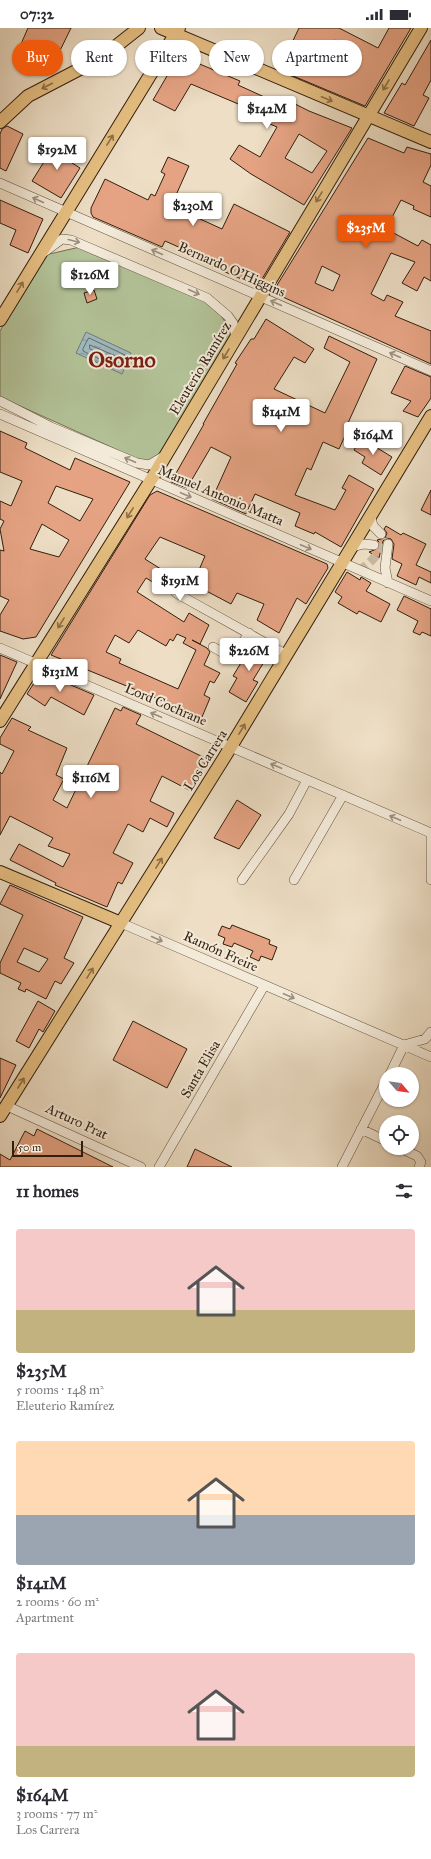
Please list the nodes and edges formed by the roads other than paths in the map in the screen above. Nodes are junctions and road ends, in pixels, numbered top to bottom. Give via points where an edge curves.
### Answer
1 (139, 28) edge
2 (160, 28) edge
3 (421, 28) edge
4 (177, 32) edge
5 (367, 116) junction
6 (0, 122) edge
7 (431, 142) edge
8 (0, 183) edge
9 (66, 212) junction
10 (40, 254) junction
11 (260, 296) junction
12 (0, 320) edge
13 (236, 337) junction
14 (431, 371) edge
15 (0, 402) edge
16 (0, 414) edge
17 (431, 416) edge
18 (165, 455) junction
19 (150, 480) junction
20 (371, 517) junction
21 (381, 534) dead end
22 (388, 544) dead end
23 (374, 545) dead end
24 (352, 547) junction
25 (343, 563) junction
26 (388, 583) junction
27 (176, 593) dead end
28 (431, 601) edge
29 (249, 633) junction
30 (213, 647) dead end
31 (0, 648) edge
32 (287, 655) junction
33 (36, 664) junction
34 (0, 722) edge
35 (231, 747) junction
36 (307, 780) junction
37 (343, 795) junction
38 (431, 833) edge
39 (431, 837) edge
40 (0, 872) edge
41 (242, 880) dead end
42 (294, 880) dead end
43 (431, 880) edge
44 (121, 923) junction
45 (264, 986) junction
46 (431, 1032) edge
47 (404, 1045) junction
48 (431, 1056) edge
49 (393, 1067) edge
50 (379, 1094) edge
51 (2, 1108) edge
52 (361, 1129) junction
53 (379, 1138) edge
54 (415, 1155) edge
55 (141, 1167) edge
56 (159, 1167) edge
57 (342, 1167) edge
58 (419, 1167) edge

1 -> 6 main road via 101,58 28,96
2 - 4 main road
3 -> 5 main road, Eleuterio Ramírez
4 -> 5 main road
9 -> 4 main road
5 - 7 main road
5 -> 11 main road, Eleuterio Ramírez
9 -> 8 street, Bernardo O'Higgins
9 - 10 main road
11 -> 9 street, Bernardo O'Higgins
12 -> 10 main road
10 -> 13 street via 62,239 88,246 207,298 228,316 233,323
11 - 13 main road, Eleuterio Ramírez
14 -> 11 street, Bernardo O'Higgins
13 -> 18 main road, Eleuterio Ramírez
18 -> 15 street, Manuel Antonio Matta via 149,465 137,463 51,427
16 - 19 street, Manuel Antonio Matta
17 - 20 main road, Los Carrera
18 - 19 main road, Eleuterio Ramírez
19 -> 25 street, Manuel Antonio Matta
19 -> 33 main road, Eleuterio Ramírez
20 - 21 street
20 - 24 main road, Los Carrera
22 - 26 street via 385,568
23 - 24 street
24 - 25 main road, Los Carrera
25 - 26 street, Manuel Antonio Matta
25 - 32 main road, Los Carrera
26 - 28 street, Manuel Antonio Matta
27 - 29 street
29 - 30 street via 234,655 225,654
29 - 32 street
31 - 33 street, Lord Cochrane
35 -> 32 main road, Los Carrera
33 - 34 main road, Eleuterio Ramírez
35 -> 33 street, Lord Cochrane
36 -> 35 street, Lord Cochrane
44 -> 35 main road, Los Carrera
36 - 37 street, Lord Cochrane
36 - 41 street via 289,814
38 -> 37 street, Lord Cochrane
37 - 42 street
39 - 43 street
40 - 44 main road, Ramón Freire
44 -> 45 street, Ramón Freire
51 -> 44 main road, Los Carrera
45 -> 47 street, Ramón Freire
45 - 56 street, Santa Elisa
46 - 47 street via 425,1039
47 - 48 street, Ramón Freire
47 - 49 street
50 - 52 street
51 - 55 street, Arturo Prat
52 - 53 street
52 - 57 street
54 - 58 street via 421,1162

